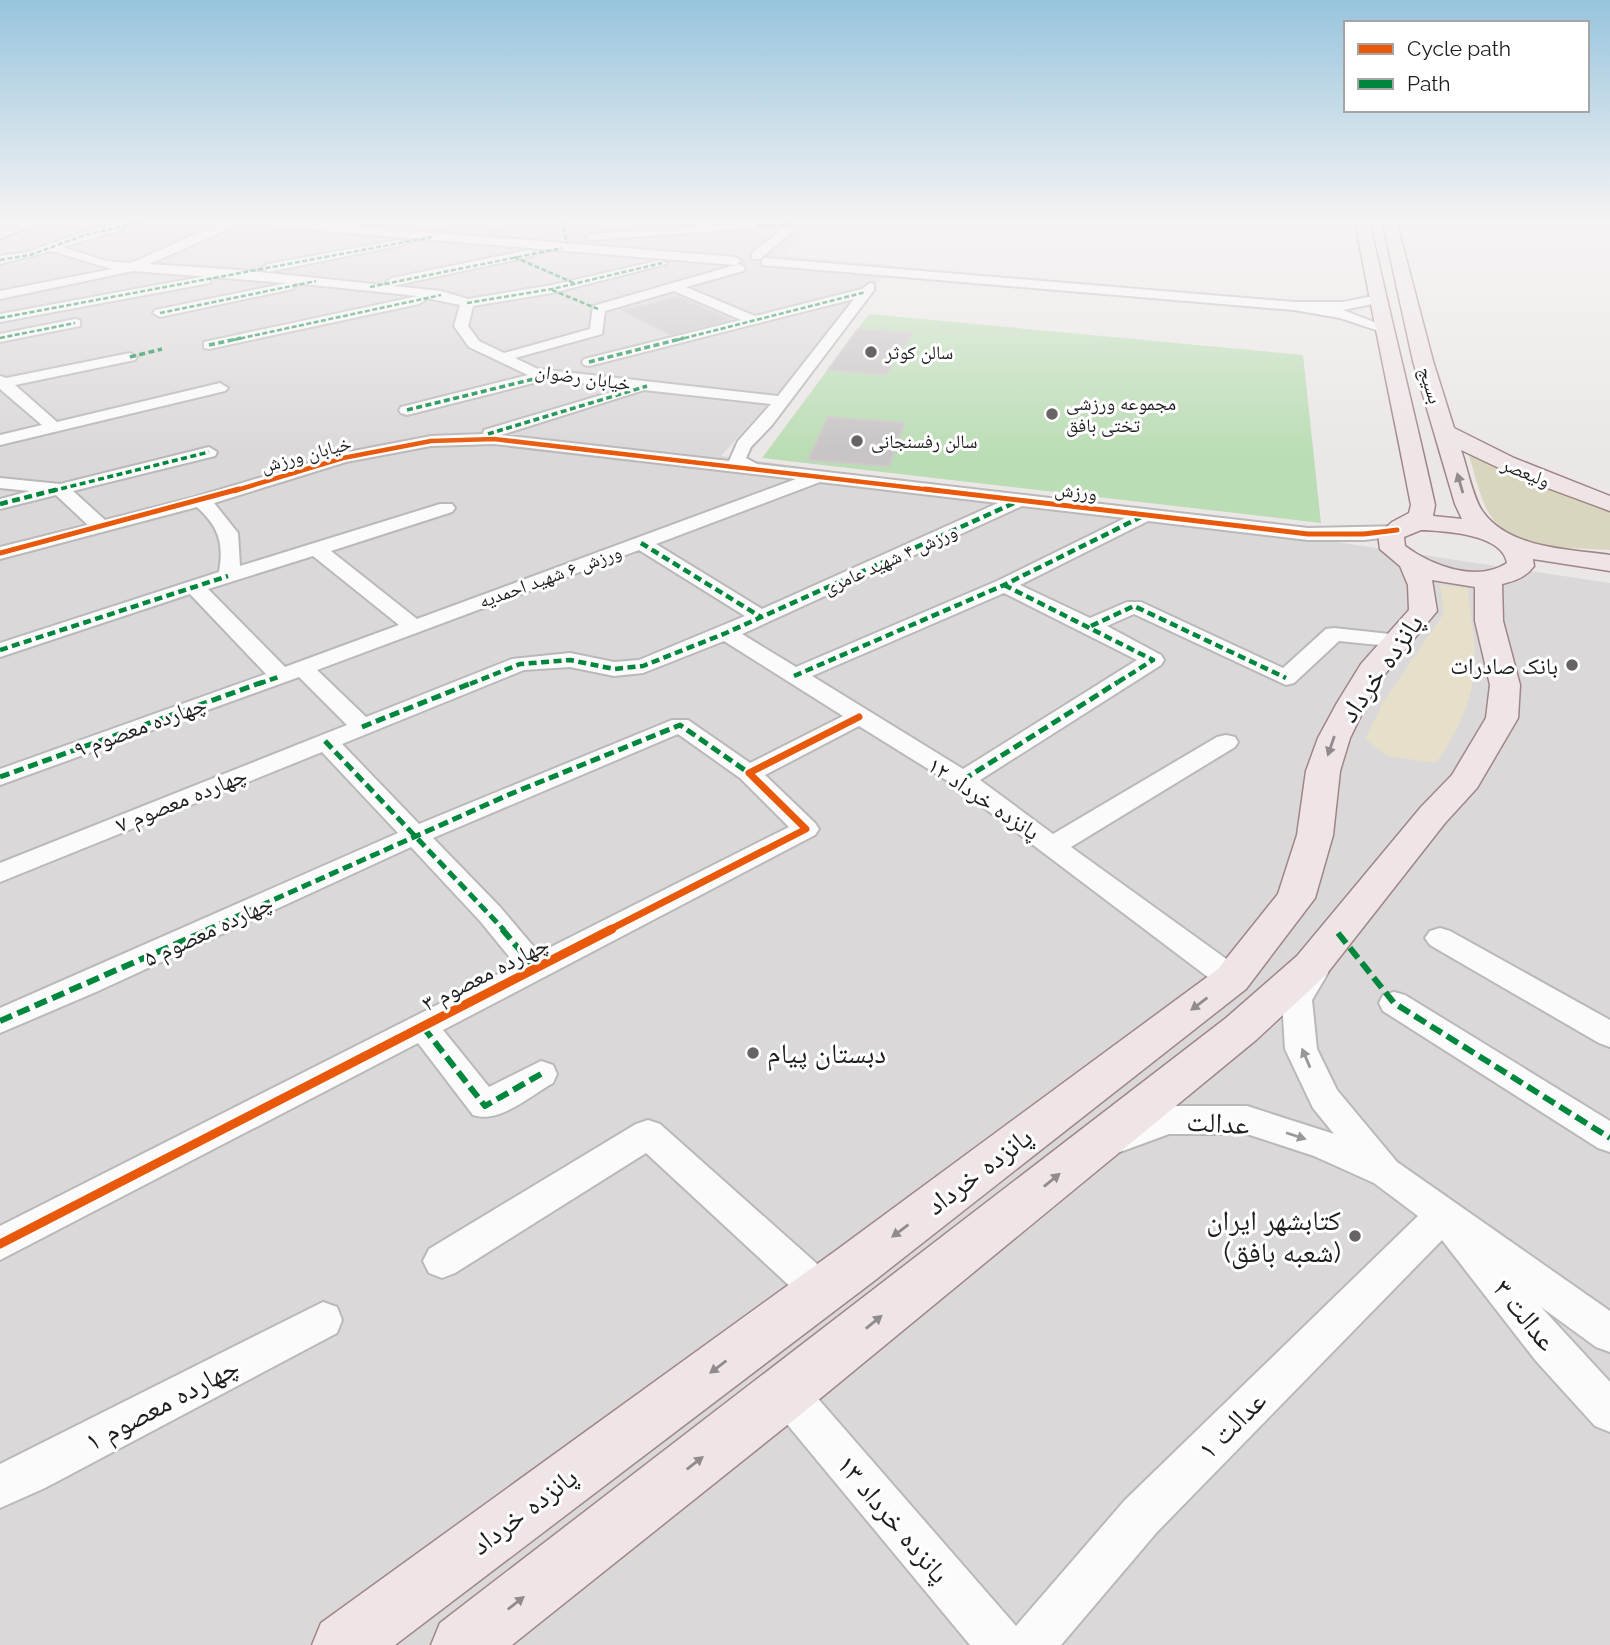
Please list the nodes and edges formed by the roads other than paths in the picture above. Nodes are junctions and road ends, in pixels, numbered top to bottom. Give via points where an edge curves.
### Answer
1 (122, 297) edge
2 (239, 297) edge
3 (433, 297) edge
4 (447, 297) edge
5 (505, 297) edge
6 (570, 297) edge
7 (640, 297) edge
8 (697, 297) edge
9 (847, 297) edge
10 (862, 297) edge
11 (1182, 297) edge
12 (1408, 297) edge
13 (97, 298) joint
14 (1378, 299) joint
15 (467, 303) junction
16 (1294, 306) junction
17 (598, 309) junction
18 (160, 313) dead end
19 (0, 318) edge
20 (753, 320) junction
21 (75, 323) dead end
22 (1385, 329) junction
23 (0, 338) edge
24 (209, 345) dead end
25 (130, 357) dead end
26 (500, 358) junction
27 (1391, 359) junction
28 (1423, 361) junction
29 (589, 362) dead end
30 (550, 375) junction
31 (1, 382) edge
32 (647, 386) junction
33 (1398, 386) junction
34 (220, 388) dead end
35 (1432, 389) junction
36 (782, 401) junction
37 (407, 410) dead end
38 (766, 422) junction
39 (54, 427) junction
40 (1446, 432) junction
41 (0, 440) edge
42 (468, 440) junction
43 (209, 452) dead end
44 (668, 460) junction
45 (752, 469) junction
46 (819, 477) junction
47 (0, 483) edge
48 (60, 489) junction
49 (1020, 500) junction
50 (201, 501) junction
51 (1610, 503) edge
52 (0, 504) edge
53 (446, 508) dead end
54 (1146, 515) junction
55 (100, 526) junction
56 (1308, 534) joint
57 (641, 543) junction
58 (1402, 544) junction
59 (316, 549) junction
60 (0, 553) edge
61 (1502, 558) junction
62 (1610, 563) edge
63 (228, 576) junction
64 (1610, 576) edge
65 (1004, 584) junction
66 (194, 586) junction
67 (761, 617) junction
68 (1091, 626) junction
69 (414, 627) junction
70 (726, 633) junction
71 (1399, 641) junction
72 (0, 650) edge
73 (292, 672) junction
74 (794, 676) junction
75 (859, 717) junction
76 (362, 727) junction
77 (325, 741) junction
78 (1226, 742) dead end
79 (748, 773) junction
80 (0, 777) edge
81 (963, 780) junction
82 (414, 835) junction
83 (1054, 845) junction
84 (0, 873) edge
85 (1335, 938) junction
86 (1440, 938) dead end
87 (535, 968) junction
88 (1232, 979) junction
89 (1394, 1003) dead end
90 (0, 1021) edge
91 (423, 1027) junction
92 (1610, 1035) edge
93 (541, 1074) dead end
94 (1610, 1138) edge
95 (1089, 1150) junction
96 (1386, 1173) junction
97 (1444, 1214) junction
98 (0, 1244) edge
99 (442, 1261) dead end
100 (821, 1291) junction
101 (323, 1320) dead end
102 (1610, 1334) edge
103 (786, 1392) junction
104 (1610, 1412) edge
105 (0, 1486) edge
106 (343, 1645) edge
107 (462, 1645) edge
108 (1001, 1645) edge
109 (1030, 1645) edge

1 - 13 street
2 - 18 street
3 - 24 street
4 - 15 street
5 - 15 street
6 - 17 street
7 - 17 street
8 - 20 street
9 - 20 street
10 - 36 street
11 - 16 street
12 - 28 main road, بسیج
13 - 19 street
14 - 16 street via 1343,306
14 - 22 main road, بسیج
15 - 26 street, خیابان رضوان via 461,326 474,344
16 - 22 street via 1343,314
17 - 26 street via 597,331
20 - 29 street
21 - 23 street
22 - 27 main road, بسیج
25 - 31 street
26 - 30 street, خیابان رضوان
27 - 28 main road
27 - 33 main road, بسیج
28 - 35 main road, بسیج
30 - 32 street, خیابان رضوان
30 - 37 street
31 - 39 street
32 - 36 street, خیابان رضوان
32 - 42 street
33 - 35 main road
33 - 58 main road, بسیج via 1423,505 1421,517
34 - 39 street
35 - 40 main road, بسیج
36 - 38 street
38 - 44 street via 721,444
38 - 45 street via 744,445 737,460
39 - 41 street
40 - 51 main road, ولیعصر via 1530,475
61 -> 40 main road, بسیج via 1472,516
42 - 44 street, خیابان ورزش via 494,439
42 - 50 street, خیابان ورزش via 343,458
43 - 48 street
44 - 45 street, خیابان ورزش
45 - 46 street, ورزش
46 - 49 street, ورزش
46 - 57 street, ورزش ۶ شهید احمدیه
47 - 48 street
48 - 52 street
48 - 55 street
49 - 54 street, ورزش
49 - 67 street, ورزش ۴ شهید عامری
50 - 55 street, خیابان ورزش
50 - 63 street via 231,532
53 - 59 street
54 - 56 street, ورزش
54 - 65 street
55 - 60 street, خیابان ورزش
56 - 58 street, ورزش
57 - 67 street
57 - 69 street, ورزش ۶ شهید احمدیه
58 - 61 main road via 1449,576
58 - 61 main road via 1420,523 1446,523 1473,528
58 - 71 main road, پانزده خرداد via 1421,586 1423,611
59 - 63 street
59 - 69 street
61 - 62 main road via 1526,550
61 - 64 main road
61 - 85 main road, پانزده خرداد via 1489,621 1504,685 1502,718 1465,781
63 - 66 street
65 - 68 street
65 - 74 street
66 - 72 street
66 - 73 street
67 - 70 street, ورزش ۴ شهید عامری
68 - 71 street via 1133,606 1286,678 1334,634
68 - 81 street via 1153,660
69 - 73 street, ورزش ۶ شهید احمدیه
70 - 74 street, پانزده خرداد ۱۲
70 - 76 street, ورزش ۴ شهید عامری via 643,667 614,669 570,660 520,664
71 -> 88 main road, پانزده خرداد via 1372,670 1334,737 1322,771 1315,835 1296,898
73 - 76 street
73 - 80 street, چهارده معصوم ۹
74 - 75 street, پانزده خرداد ۱۲
75 - 79 street
75 - 81 street, پانزده خرداد ۱۲
76 - 77 street, چهارده معصوم ۷
77 - 82 street
77 - 84 street, چهارده معصوم ۷
78 - 83 street
79 - 82 street via 680,725
79 - 87 street, چهارده معصوم ۳ via 806,829
81 - 83 street, پانزده خرداد ۱۲
82 - 87 street
82 - 90 street, چهارده معصوم ۵ via 169,949
83 - 88 street, پانزده خرداد ۱۲
85 - 95 main road, پانزده خرداد via 1241,1029
96 -> 85 street, عدالت via 1325,1099 1301,1049 1297,1000
86 - 92 street
87 - 91 street, چهارده معصوم ۳
88 -> 100 main road, پانزده خرداد
89 - 94 street
91 - 93 street via 485,1106
91 - 98 street, چهارده معصوم ۳
95 -> 96 street, عدالت via 1167,1120 1247,1120 1325,1145
103 -> 95 main road, پانزده خرداد
96 - 97 street, عدالت
97 - 102 street, عدالت
97 - 104 street, عدالت ۳ via 1550,1349
97 - 109 street, عدالت ۱ via 1141,1516
99 - 100 street via 648,1134
100 -> 106 main road, پانزده خرداد
101 - 105 street, چهارده معصوم ۱
107 -> 103 main road, پانزده خرداد
103 - 108 street, پانزده خرداد ۱۳

